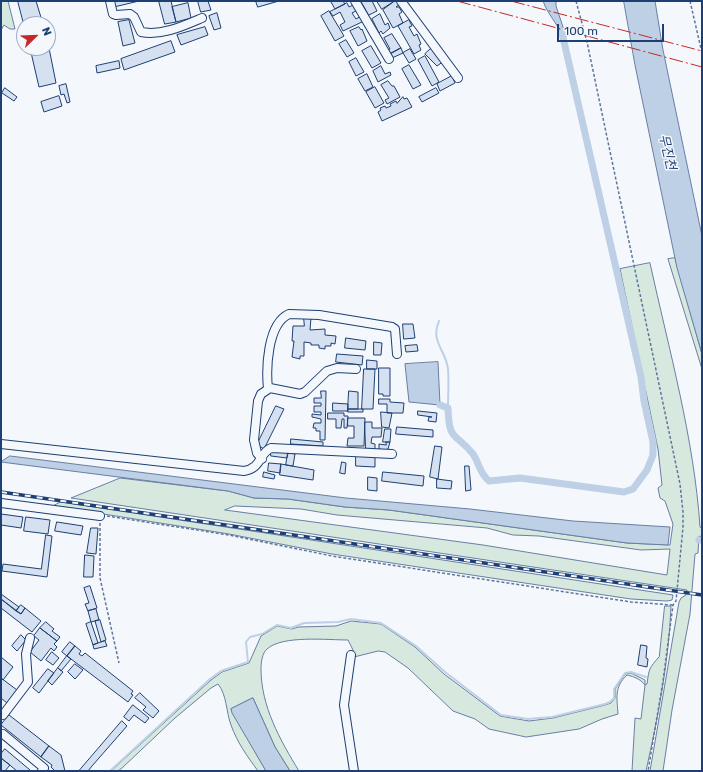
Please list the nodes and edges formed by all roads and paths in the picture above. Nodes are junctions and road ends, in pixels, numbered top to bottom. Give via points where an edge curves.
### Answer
1 (110, 1) edge
2 (355, 1) edge
3 (401, 1) edge
4 (576, 1) edge
5 (690, 1) edge
6 (202, 18) dead end
7 (702, 53) edge
8 (389, 59) dead end
9 (458, 78) dead end
10 (397, 354) dead end
11 (356, 369) dead end
12 (268, 389) junction
13 (1, 444) edge
14 (392, 454) dead end
15 (262, 459) junction
16 (1, 503) edge
17 (100, 516) junction
18 (673, 605) junction
19 (30, 638) dead end
20 (351, 655) dead end
21 (120, 663) dead end
22 (2, 716) edge
23 (3, 734) dead end
24 (42, 771) edge
25 (354, 771) edge
26 (648, 771) edge

1 - 6 street via 113,14 130,14 141,32 150,34 175,29
2 - 8 street
3 - 9 street
4 - 18 path via 680,484 683,527 676,601
5 - 7 path
10 - 12 street via 396,329 392,327 319,315 289,314 280,320 268,352
11 - 12 street via 337,368 327,371 300,394 275,388
12 - 15 street via 261,394 258,401 254,440 257,453
13 - 15 street via 244,471 254,468
14 - 15 street via 271,448 267,449
16 - 17 street
17 - 18 path via 229,536 340,557 631,602
17 - 21 path via 100,578
18 - 26 path
19 - 22 street via 26,654 28,682
20 - 25 street via 344,706
23 - 24 street via 44,768

